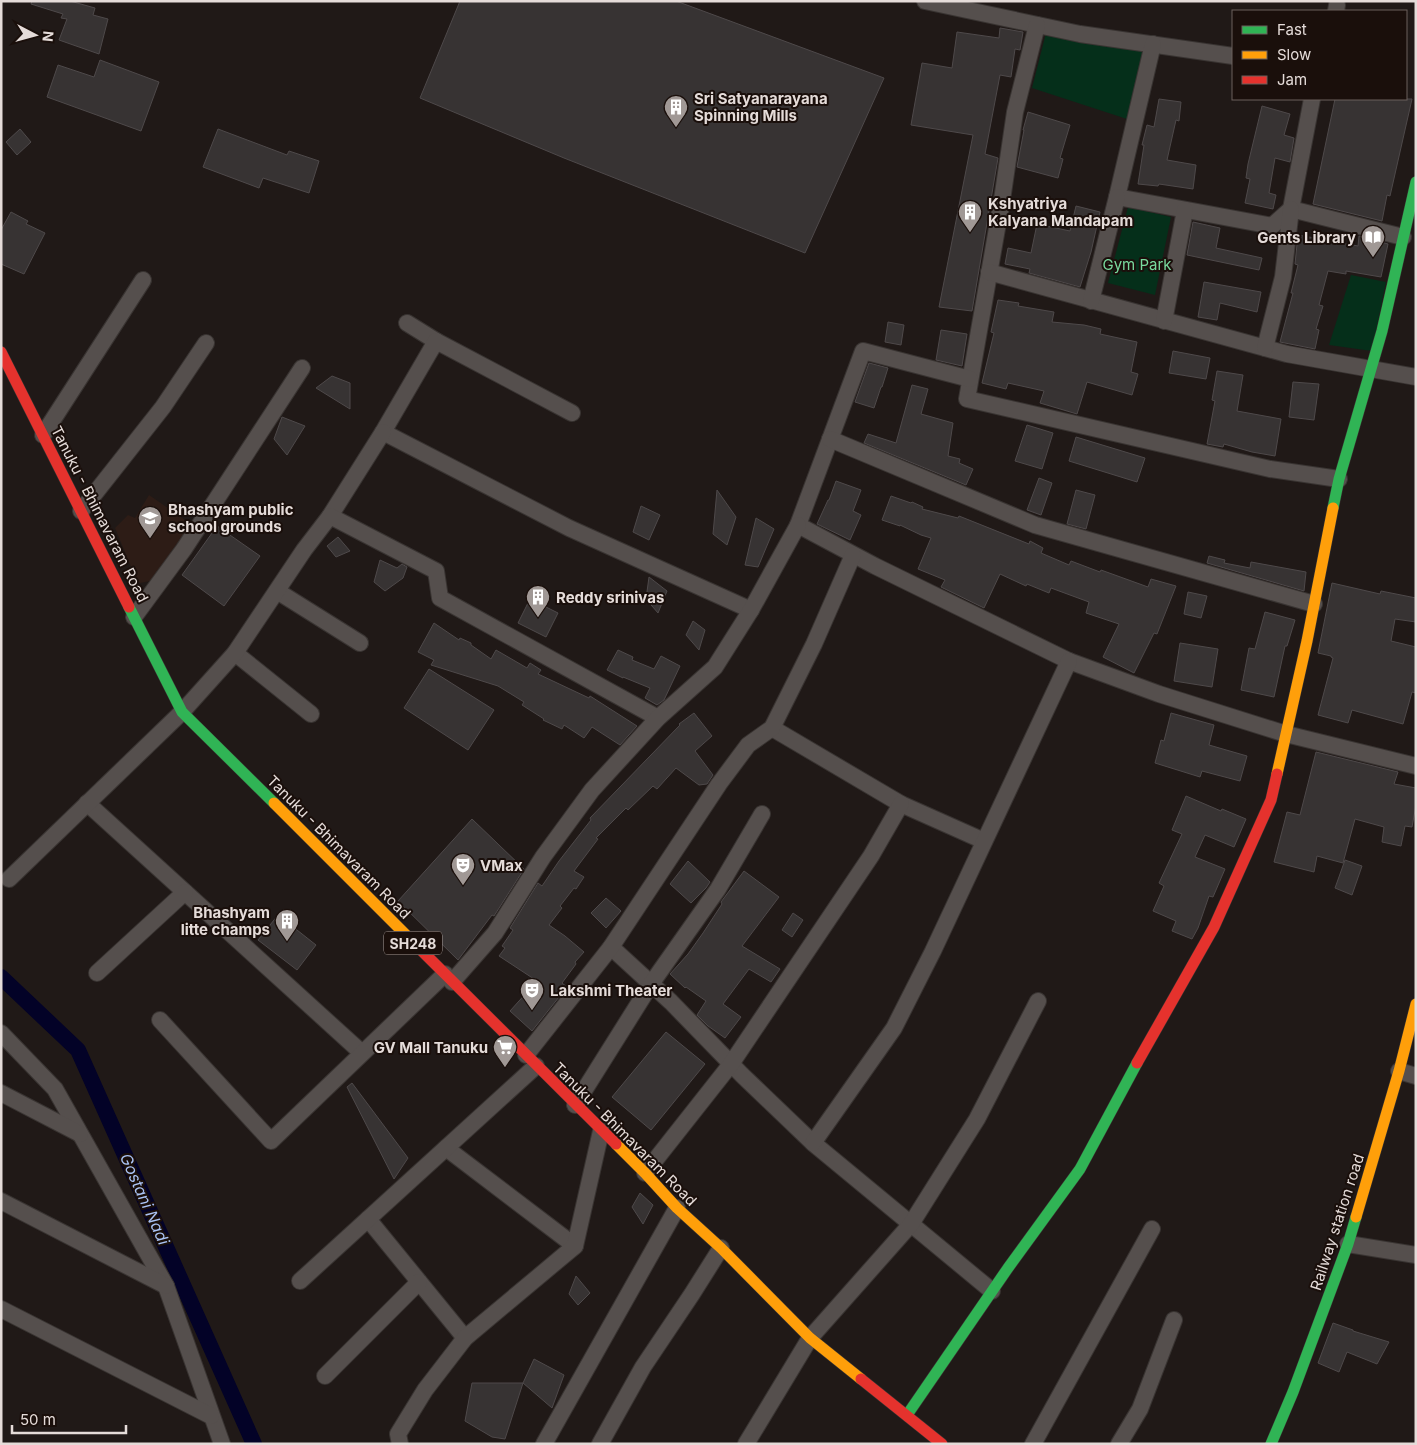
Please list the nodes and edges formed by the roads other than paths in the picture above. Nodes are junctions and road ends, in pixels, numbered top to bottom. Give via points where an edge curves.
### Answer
1 (925, 1) edge
2 (1038, 25) junction
3 (1153, 44) junction
4 (1232, 56) edge
5 (1312, 100) edge
6 (1416, 182) edge
7 (1117, 197) junction
8 (1290, 209) junction
9 (1185, 210) junction
10 (1403, 237) junction
11 (989, 272) junction
12 (143, 280) dead end
13 (1091, 301) junction
14 (1164, 321) junction
15 (407, 323) dead end
16 (436, 341) junction
17 (206, 343) dead end
18 (1265, 348) junction
19 (1, 352) edge
20 (302, 368) dead end
21 (1371, 369) junction
22 (1416, 377) edge
23 (970, 379) junction
24 (572, 413) dead end
25 (382, 432) junction
26 (43, 435) junction
27 (830, 439) junction
28 (1339, 479) junction
29 (81, 511) junction
30 (330, 516) junction
31 (798, 525) junction
32 (853, 555) junction
33 (277, 590) junction
34 (1314, 604) junction
35 (751, 610) junction
36 (134, 617) junction
37 (360, 643) dead end
38 (235, 653) junction
39 (1069, 661) junction
40 (182, 712) junction
41 (311, 714) dead end
42 (658, 718) junction
43 (772, 728) junction
44 (1286, 734) junction
45 (1416, 766) edge
46 (87, 803) junction
47 (901, 804) junction
48 (762, 814) dead end
49 (984, 841) junction
50 (9, 879) dead end
51 (185, 892) junction
52 (612, 947) junction
53 (97, 973) dead end
54 (448, 978) junction
55 (652, 984) junction
56 (1038, 1001) dead end
57 (1416, 1004) edge
58 (160, 1020) dead end
59 (1, 1033) edge
60 (362, 1053) junction
61 (531, 1061) junction
62 (730, 1064) junction
63 (1399, 1071) junction
64 (1416, 1076) edge
65 (1, 1093) edge
66 (575, 1105) junction
67 (601, 1131) junction
68 (80, 1134) junction
69 (813, 1143) junction
70 (446, 1148) junction
71 (645, 1173) junction
72 (1, 1201) edge
73 (677, 1208) junction
74 (368, 1219) junction
75 (911, 1224) junction
76 (1152, 1229) dead end
77 (1348, 1244) junction
78 (575, 1246) junction
79 (721, 1248) junction
80 (1416, 1256) edge
81 (300, 1281) dead end
82 (419, 1282) junction
83 (166, 1286) junction
84 (992, 1291) junction
85 (1, 1309) edge
86 (1174, 1320) dead end
87 (465, 1338) junction
88 (810, 1338) junction
89 (326, 1376) dead end
90 (907, 1415) junction
91 (211, 1416) junction
92 (222, 1444) edge
93 (400, 1444) edge
94 (544, 1444) edge
95 (600, 1444) edge
96 (746, 1444) edge
97 (942, 1444) edge
98 (1033, 1444) edge
99 (1119, 1444) edge
100 (1271, 1444) edge

1 - 2 street
2 - 3 street
2 - 11 street via 1015,112
3 - 4 street
3 - 7 street
5 - 8 street
6 - 10 street
7 - 9 street
7 - 13 street
8 - 9 street via 1272,226
8 - 10 street
8 - 18 street via 1283,277
9 - 14 street
10 - 21 street
11 - 13 street
11 - 23 street
12 - 26 street
13 - 14 street
14 - 18 street
15 - 16 street
16 - 24 street
16 - 25 street
17 - 29 street via 163,407
18 - 21 street
19 - 26 street, Tanuku - Bhimavaram Road / SH248
20 - 36 street via 184,549
21 - 22 street
21 - 28 street
23 - 27 street via 863,351
23 - 28 street via 967,399 1261,467
25 - 30 street
25 - 35 street via 569,528
26 - 29 street, Tanuku - Bhimavaram Road / SH248
27 - 31 street
27 - 34 street via 1036,524
28 - 34 street
29 - 36 street, Tanuku - Bhimavaram Road / SH248
30 - 33 street
30 - 42 street via 436,571 440,598
31 - 32 street
31 - 35 street
32 - 39 street
32 - 43 street
33 - 37 street
33 - 38 street
34 - 44 street
35 - 42 street via 714,667
36 - 40 street, Tanuku - Bhimavaram Road / SH248
38 - 40 street
38 - 41 street
39 - 44 street
39 - 49 street
40 - 46 street
40 - 54 street, Tanuku - Bhimavaram Road / SH248
42 - 54 street via 592,790 543,857 495,933
43 - 47 street
43 - 52 street via 748,744
44 - 45 street
44 - 84 street via 1271,800 1214,928 1080,1169
46 - 50 street
46 - 51 street
47 - 49 street
47 - 62 street via 871,856
48 - 55 street via 718,889
49 - 69 street via 934,951 894,1028
51 - 53 street
51 - 60 street
52 - 55 street
52 - 61 street
54 - 60 street
54 - 61 street, Tanuku - Bhimavaram Road / SH248
55 - 62 street
55 - 66 street
56 - 75 street via 977,1119
57 - 63 street, Railway station road
58 - 60 street via 271,1141
59 - 68 street via 54,1089
61 - 66 street, Tanuku - Bhimavaram Road / SH248
61 - 70 street
62 - 69 street
62 - 71 street
63 - 64 street
63 - 77 street, Railway station road
65 - 68 street
66 - 67 street, Tanuku - Bhimavaram Road / SH248
67 - 71 street, Tanuku - Bhimavaram Road / SH248
67 - 78 street
68 - 83 street
69 - 75 street
70 - 74 street
70 - 78 street
71 - 73 street, Tanuku - Bhimavaram Road / SH248
72 - 83 street
73 - 79 street, Tanuku - Bhimavaram Road / SH248
73 - 94 street
74 - 81 street
74 - 82 street
75 - 84 street
75 - 88 street
76 - 98 street
77 - 80 street
77 - 100 street, Railway station road
78 - 87 street
79 - 88 street, Tanuku - Bhimavaram Road / SH248
79 - 95 street via 643,1367
82 - 87 street
82 - 89 street
83 - 91 street
84 - 90 street
85 - 91 street
86 - 99 street via 1140,1409
87 - 93 street via 425,1390 398,1434
88 - 90 street, Tanuku - Bhimavaram Road / SH248
88 - 96 street
90 - 97 street, Tanuku - Bhimavaram Road / SH248
91 - 92 street

